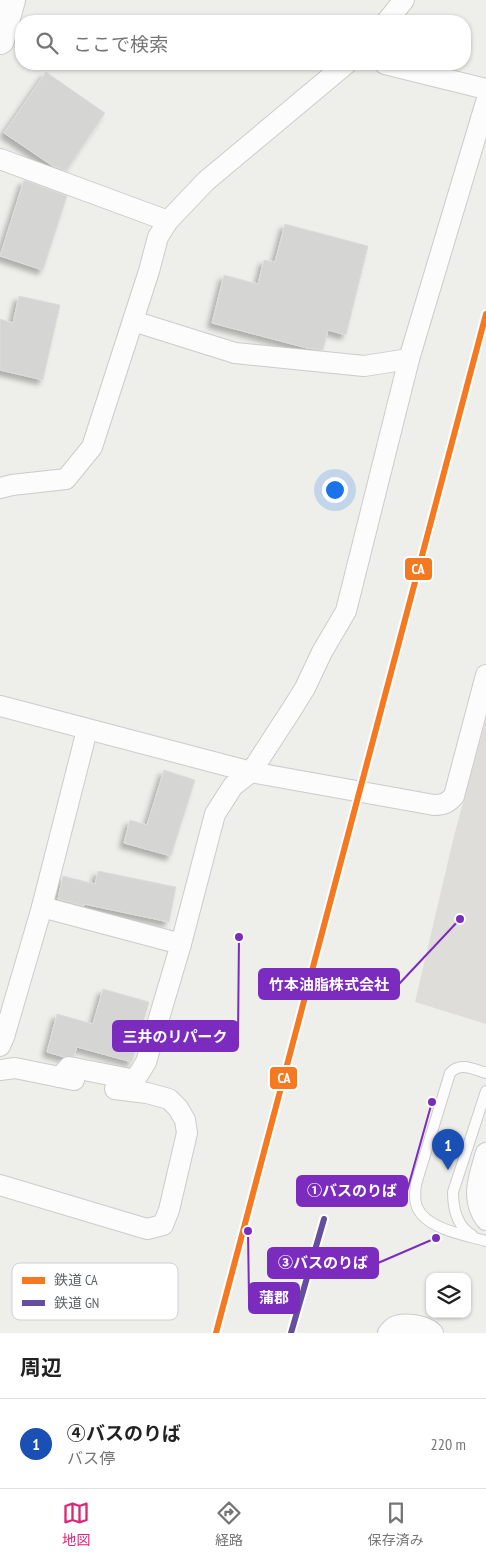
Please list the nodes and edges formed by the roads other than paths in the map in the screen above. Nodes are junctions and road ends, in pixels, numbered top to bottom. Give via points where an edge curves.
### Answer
1 (11, 0) edge
2 (404, 0) edge
3 (392, 15) edge
4 (0, 40) edge
5 (339, 70) edge
6 (409, 70) edge
7 (486, 89) edge
8 (486, 102) edge
9 (0, 159) edge
10 (168, 221) junction
11 (133, 321) junction
12 (409, 359) junction
13 (0, 488) edge
14 (486, 675) edge
15 (0, 706) edge
16 (87, 730) junction
17 (251, 772) junction
18 (42, 906) junction
19 (181, 944) junction
20 (0, 1046) edge
21 (0, 1070) edge
22 (486, 1073) edge
23 (60, 1077) junction
24 (486, 1091) edge
25 (486, 1153) edge
26 (0, 1185) edge
27 (486, 1220) edge
28 (481, 1240) edge
29 (388, 1333) edge
30 (433, 1333) edge

1 - 4 main road
2 - 3 street
5 - 10 street via 206,181
6 - 7 street
8 - 12 street
9 - 10 street
10 - 11 street via 158,237
11 - 12 street via 235,353 364,366
11 - 13 street via 92,447 66,479
12 - 17 street via 346,611 305,688
14 - 17 street via 454,796 442,805
15 - 16 street
16 - 17 street
16 - 18 street
17 - 19 street via 232,786 216,814
18 - 19 street
18 - 20 street
19 - 23 street via 146,1062 135,1080 69,1067
21 - 23 street via 15,1068
22 - 28 lane via 461,1066 450,1073 416,1184 417,1207 422,1216 440,1228
23 - 26 street via 147,1093 169,1099 178,1108 185,1120 187,1133 163,1225 147,1229
24 - 28 lane via 453,1192 456,1217 467,1233
25 - 27 street via 476,1189 477,1202
29 - 30 street via 394,1327 411,1324

